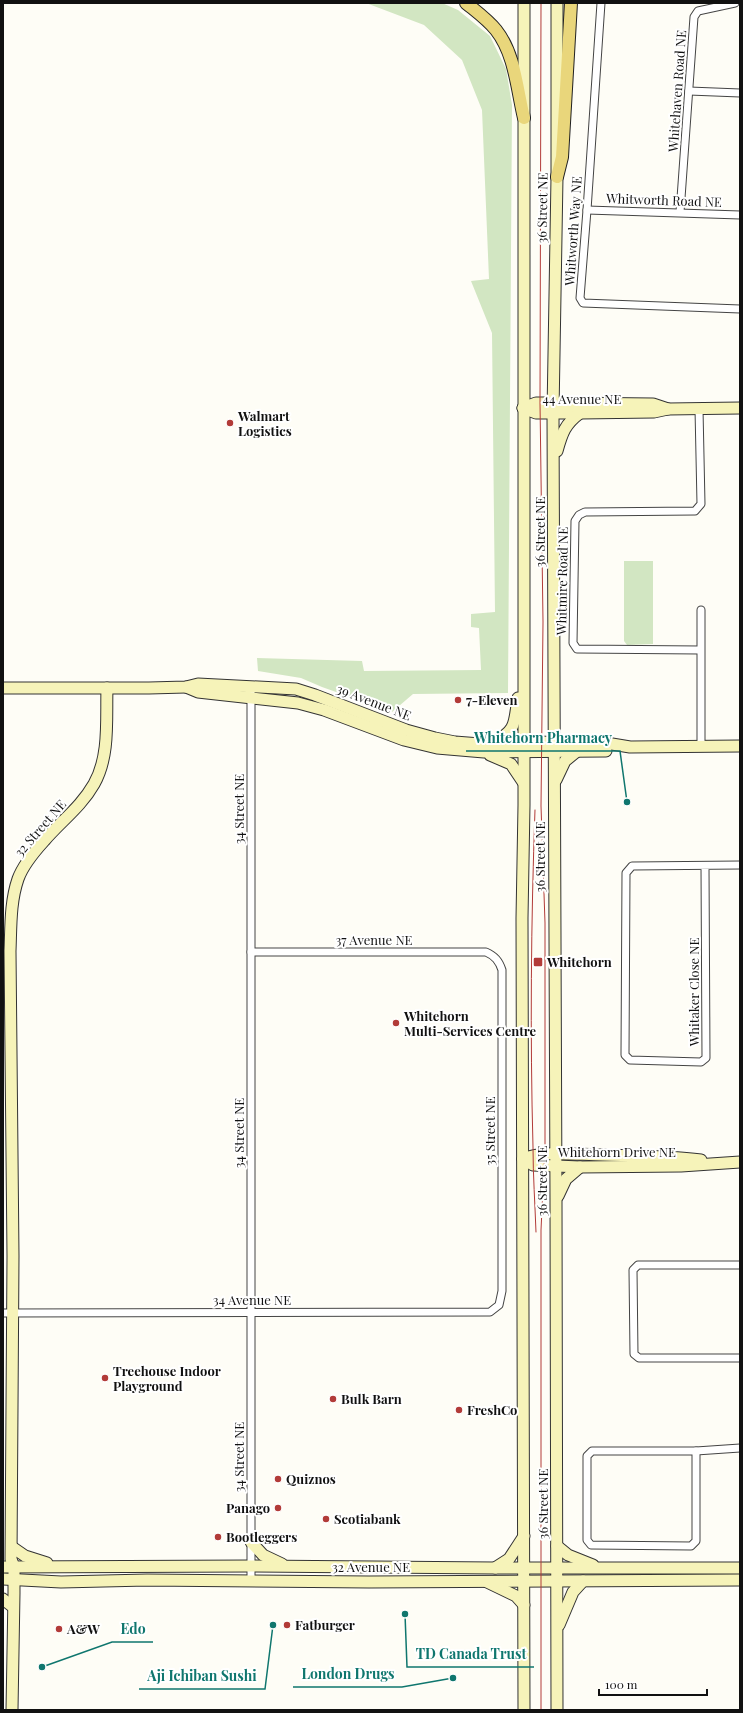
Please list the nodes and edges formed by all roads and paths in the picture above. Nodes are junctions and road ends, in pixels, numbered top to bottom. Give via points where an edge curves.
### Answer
1 (466, 3) edge
2 (524, 3) edge
3 (557, 3) edge
4 (571, 3) edge
5 (601, 3) edge
6 (735, 3) edge
7 (689, 91) junction
8 (740, 93) edge
9 (524, 118) junction
10 (557, 177) junction
11 (587, 210) junction
12 (680, 212) junction
13 (740, 215) edge
14 (740, 308) edge
15 (523, 408) junction
16 (553, 408) junction
17 (740, 408) edge
18 (668, 409) junction
19 (699, 409) junction
20 (580, 413) junction
21 (554, 460) junction
22 (701, 610) dead end
23 (700, 650) junction
24 (524, 683) junction
25 (251, 686) junction
26 (186, 687) junction
27 (3, 688) edge
28 (107, 688) junction
29 (251, 698) junction
30 (493, 743) junction
31 (740, 746) edge
32 (524, 747) junction
33 (554, 747) junction
34 (630, 747) junction
35 (701, 747) junction
36 (484, 752) junction
37 (576, 752) junction
38 (524, 782) junction
39 (554, 784) junction
40 (705, 866) junction
41 (740, 866) edge
42 (6, 951) edge
43 (251, 952) junction
44 (496, 958) joint
45 (556, 1155) junction
46 (522, 1159) junction
47 (722, 1162) junction
48 (740, 1162) edge
49 (556, 1167) junction
50 (580, 1168) junction
51 (556, 1198) junction
52 (740, 1265) edge
53 (499, 1305) joint
54 (250, 1312) junction
55 (8, 1313) edge
56 (740, 1358) edge
57 (740, 1448) edge
58 (696, 1451) junction
59 (524, 1536) junction
60 (251, 1542) junction
61 (557, 1546) junction
62 (12, 1547) junction
63 (59, 1566) junction
64 (250, 1566) junction
65 (293, 1566) junction
66 (8, 1567) edge
67 (494, 1568) junction
68 (524, 1568) junction
69 (557, 1568) junction
70 (602, 1568) junction
71 (740, 1568) edge
72 (8, 1579) edge
73 (740, 1580) edge
74 (250, 1581) junction
75 (484, 1581) junction
76 (524, 1581) junction
77 (557, 1581) junction
78 (583, 1581) junction
79 (3, 1599) edge
80 (524, 1605) junction
81 (13, 1606) junction
82 (557, 1631) junction
83 (12, 1710) edge
84 (524, 1710) edge
85 (557, 1710) edge

1 - 9 main road via 496,30 505,44
2 - 9 main road, 36 Street NE
3 - 10 main road, 36 Street NE
4 - 10 main road via 562,157
5 - 11 street, Whitworth Way NE
6 - 7 street, Whitehaven Road NE via 698,11 694,17
7 - 8 street
7 - 12 street, Whitehaven Road NE
9 - 15 main road, 36 Street NE
10 - 16 main road, 36 Street NE
11 - 12 street, Whitworth Road NE
11 - 14 street, Whitworth Way NE via 580,298 582,302
12 - 13 street, Whitworth Road NE
15 - 16 main road, 44 Avenue NE via 536,403
15 - 24 main road, 36 Street NE
16 - 18 main road, 44 Avenue NE via 653,404
16 - 20 main road, 44 Avenue NE
16 - 21 main road, 36 Street NE
17 - 19 main road, 44 Avenue NE
18 - 19 main road, 44 Avenue NE
18 - 20 main road, 44 Avenue NE via 654,412
19 - 23 street, Whitmire Road NE via 701,504 695,511 585,512 575,521 573,643 577,649
20 - 21 main road via 562,432
21 - 33 main road, 36 Street NE
22 - 23 street
23 - 35 street
24 - 30 main road via 511,731
24 - 32 main road, 36 Street NE
25 - 26 main road, 39 Avenue NE via 198,684
25 - 29 street, 34 Street NE
25 - 30 main road, 39 Avenue NE via 296,689 392,725 435,738 455,742
26 - 28 main road, 39 Avenue NE
26 - 29 main road, 39 Avenue NE via 198,692
27 - 28 main road, 39 Avenue NE
28 - 42 main road, 32 Street NE via 104,755 100,770 82,802 25,864 18,879
29 - 36 main road, 39 Avenue NE via 298,703 404,740 437,748
29 - 43 street, 34 Street NE
30 - 32 main road, 39 Avenue NE
31 - 35 main road
32 - 33 main road, 39 Avenue NE
32 - 36 main road, 39 Avenue NE
32 - 38 main road, 36 Street NE
33 - 34 main road via 612,744
33 - 37 main road
33 - 39 main road, 36 Street NE
34 - 35 main road
34 - 37 main road via 612,751
36 - 38 main road via 511,764
37 - 39 main road via 565,761
38 - 46 main road, 36 Street NE
39 - 45 main road, 36 Street NE
40 - 40 street, Whitaker Close NE via 632,866 626,873 625,1055 630,1060 701,1062 706,1058
40 - 41 street, Whitaker Close NE
42 - 55 main road, 32 Street NE via 14,1256
43 - 44 street, 37 Avenue NE via 486,952
43 - 54 street, 34 Street NE
44 - 53 street, 35 Street NE via 502,970 502,1291
45 - 46 main road, Whitehorn Drive NE via 533,1155
45 - 47 main road, Whitehorn Drive NE via 681,1158
45 - 49 main road, 36 Street NE
46 - 49 main road, Whitehorn Drive NE via 533,1165
46 - 59 main road, 36 Street NE
47 - 48 main road, Whitehorn Drive NE
47 - 50 main road, Whitehorn Drive NE via 681,1166
49 - 50 main road, Whitehorn Drive NE
49 - 51 main road, 36 Street NE
50 - 51 main road via 566,1179
51 - 61 main road, 36 Street NE
52 - 56 street via 638,1265 633,1270 634,1354 639,1358
53 - 54 street, 34 Avenue NE via 490,1312
54 - 55 street, 34 Avenue NE
54 - 60 street, 34 Street NE
55 - 62 main road, 32 Street NE
57 - 58 street
58 - 58 street via 696,1541 691,1546 591,1545 587,1540 587,1456 592,1451
59 - 67 main road via 509,1559
59 - 68 main road, 36 Street NE
60 - 64 street, 34 Street NE
60 - 65 main road via 263,1555 276,1562
61 - 69 main road, 36 Street NE
61 - 70 main road via 576,1559
62 - 63 main road via 25,1556
62 - 66 main road, 32 Street NE via 12,1559
63 - 64 main road, 32 Avenue NE
63 - 66 main road, 32 Avenue NE
64 - 65 main road, 32 Avenue NE
64 - 74 street, 34 Street NE
65 - 67 main road, 32 Avenue NE
66 - 72 main road, 32 Street NE
67 - 68 main road, 32 Avenue NE
68 - 69 main road, 32 Avenue NE
68 - 76 main road, 36 Street NE
69 - 70 main road, 32 Avenue NE
69 - 77 main road, 36 Street NE
70 - 71 main road, 32 Avenue NE
72 - 74 main road, 32 Avenue NE via 61,1582
72 - 81 main road, 32 Street NE
73 - 78 main road, 32 Avenue NE
74 - 75 main road, 32 Avenue NE
75 - 76 main road, 32 Avenue NE
75 - 80 main road via 516,1596
76 - 77 main road, 32 Avenue NE
76 - 80 main road, 36 Street NE
77 - 78 main road, 32 Avenue NE
77 - 82 main road, 36 Street NE
78 - 82 main road via 573,1592
79 - 81 main road
80 - 84 main road, 36 Street NE
81 - 83 main road, 32 Street NE
82 - 85 main road, 36 Street NE

